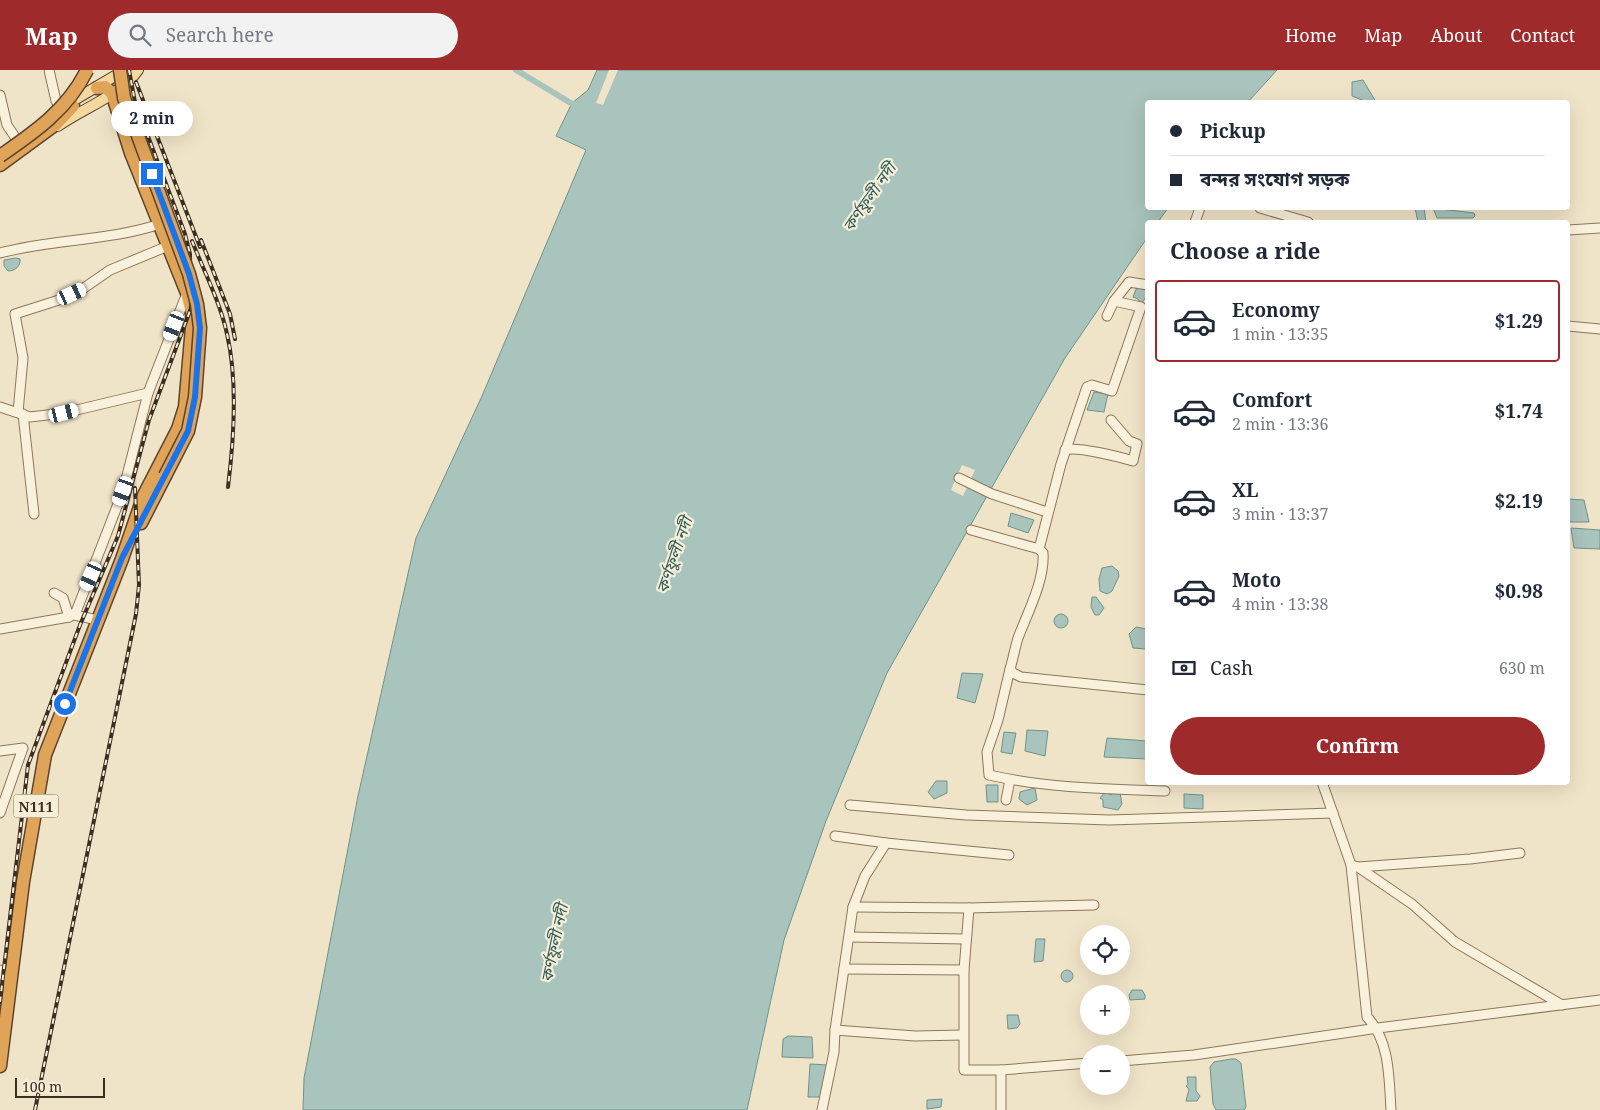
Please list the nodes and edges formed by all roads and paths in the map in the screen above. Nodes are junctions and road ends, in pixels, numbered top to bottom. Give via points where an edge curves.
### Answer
1 (49, 70) edge
2 (87, 70) edge
3 (94, 70) edge
4 (126, 70) edge
5 (138, 70) edge
6 (114, 73) edge
7 (97, 88) junction
8 (112, 93) junction
9 (0, 95) edge
10 (66, 107) junction
11 (17, 140) junction
12 (0, 152) edge
13 (0, 156) edge
14 (0, 164) edge
15 (0, 169) edge
16 (1267, 210) edge
17 (1301, 220) edge
18 (160, 224) junction
19 (1600, 228) edge
20 (1570, 230) edge
21 (168, 246) junction
22 (0, 253) edge
23 (1145, 285) edge
24 (187, 293) junction
25 (1114, 301) junction
26 (1107, 316) dead end
27 (1570, 326) edge
28 (1600, 329) edge
29 (148, 393) junction
30 (0, 407) edge
31 (20, 413) junction
32 (1111, 420) dead end
33 (1065, 450) junction
34 (958, 478) dead end
35 (1047, 512) junction
36 (34, 514) dead end
37 (971, 530) dead end
38 (1039, 549) junction
39 (122, 558) junction
40 (54, 593) dead end
41 (72, 616) junction
42 (98, 620) junction
43 (0, 629) edge
44 (1010, 668) junction
45 (1145, 690) edge
46 (0, 751) edge
47 (1010, 780) junction
48 (1323, 785) edge
49 (1165, 791) dead end
50 (1006, 800) dead end
51 (850, 805) dead end
52 (0, 813) edge
53 (1333, 813) junction
54 (835, 836) dead end
55 (886, 842) junction
56 (1520, 853) dead end
57 (1009, 855) dead end
58 (1355, 866) junction
59 (1094, 905) dead end
60 (853, 907) junction
61 (968, 908) junction
62 (850, 937) junction
63 (966, 940) junction
64 (844, 969) junction
65 (0, 970) edge
66 (964, 970) junction
67 (9, 986) junction
68 (1600, 1000) edge
69 (1562, 1005) junction
70 (1378, 1028) junction
71 (835, 1030) junction
72 (963, 1035) junction
73 (1130, 1060) edge
74 (1080, 1064) edge
75 (0, 1066) edge
76 (1001, 1070) junction
77 (822, 1110) edge
78 (1001, 1110) edge
79 (1392, 1110) edge

1 - 10 street via 56,101
2 - 13 highway, bridge via 77,88 52,118
3 - 10 highway via 90,82
4 - 6 main road
5 - 8 main road via 131,80
6 - 7 main road
6 - 39 highway, N111, bridge via 189,274 200,328 195,397 188,431
7 - 8 highway via 105,86
7 - 10 main road
8 - 15 main road via 60,125
8 - 18 highway
9 - 11 street via 7,125
10 - 11 main road
10 - 14 highway via 56,124
11 - 12 main road
16 - 17 street
18 - 21 highway
18 - 22 street via 142,230 34,244
19 - 20 street
21 - 24 highway
21 - 31 street via 110,270 62,299 15,314 23,358
23 - 25 street via 1129,282
24 - 29 street
24 - 39 highway via 193,316 184,406 178,429 144,495
25 - 26 street
25 - 33 street via 1141,307 1112,391 1092,384 1087,387
27 - 28 street
29 - 31 street via 64,413 30,417
29 - 41 street via 123,491
30 - 31 street
31 - 36 street
32 - 33 street via 1129,442 1137,444 1133,461 1095,452
33 - 35 street
34 - 35 street via 992,494
35 - 38 street
37 - 38 street
38 - 44 street via 1043,554 1042,565 1031,611 1018,639
39 - 42 highway, N111
40 - 41 street via 63,598
41 - 42 street
41 - 43 street
42 - 67 highway, N111 via 45,755
44 - 45 street via 1022,677
44 - 47 street via 987,752 989,775
46 - 52 street via 23,748
47 - 49 street via 1087,788
47 - 50 street
48 - 53 street
51 - 53 street via 966,815 1109,820
53 - 58 street
54 - 55 street
55 - 57 street
55 - 60 street via 865,876
56 - 58 street
58 - 69 street via 1412,904 1455,942
58 - 70 street via 1367,1017
59 - 61 street
60 - 61 street
60 - 62 street
61 - 63 street
62 - 63 street
62 - 64 street
63 - 66 street
64 - 66 street
64 - 71 street
65 - 67 street
66 - 72 street
67 - 75 highway, N111
68 - 69 street
69 - 70 street
70 - 73 street via 1194,1055
70 - 79 street
71 - 72 street via 915,1036
71 - 77 street via 834,1052
72 - 76 street via 964,1070
74 - 76 street
76 - 78 street

